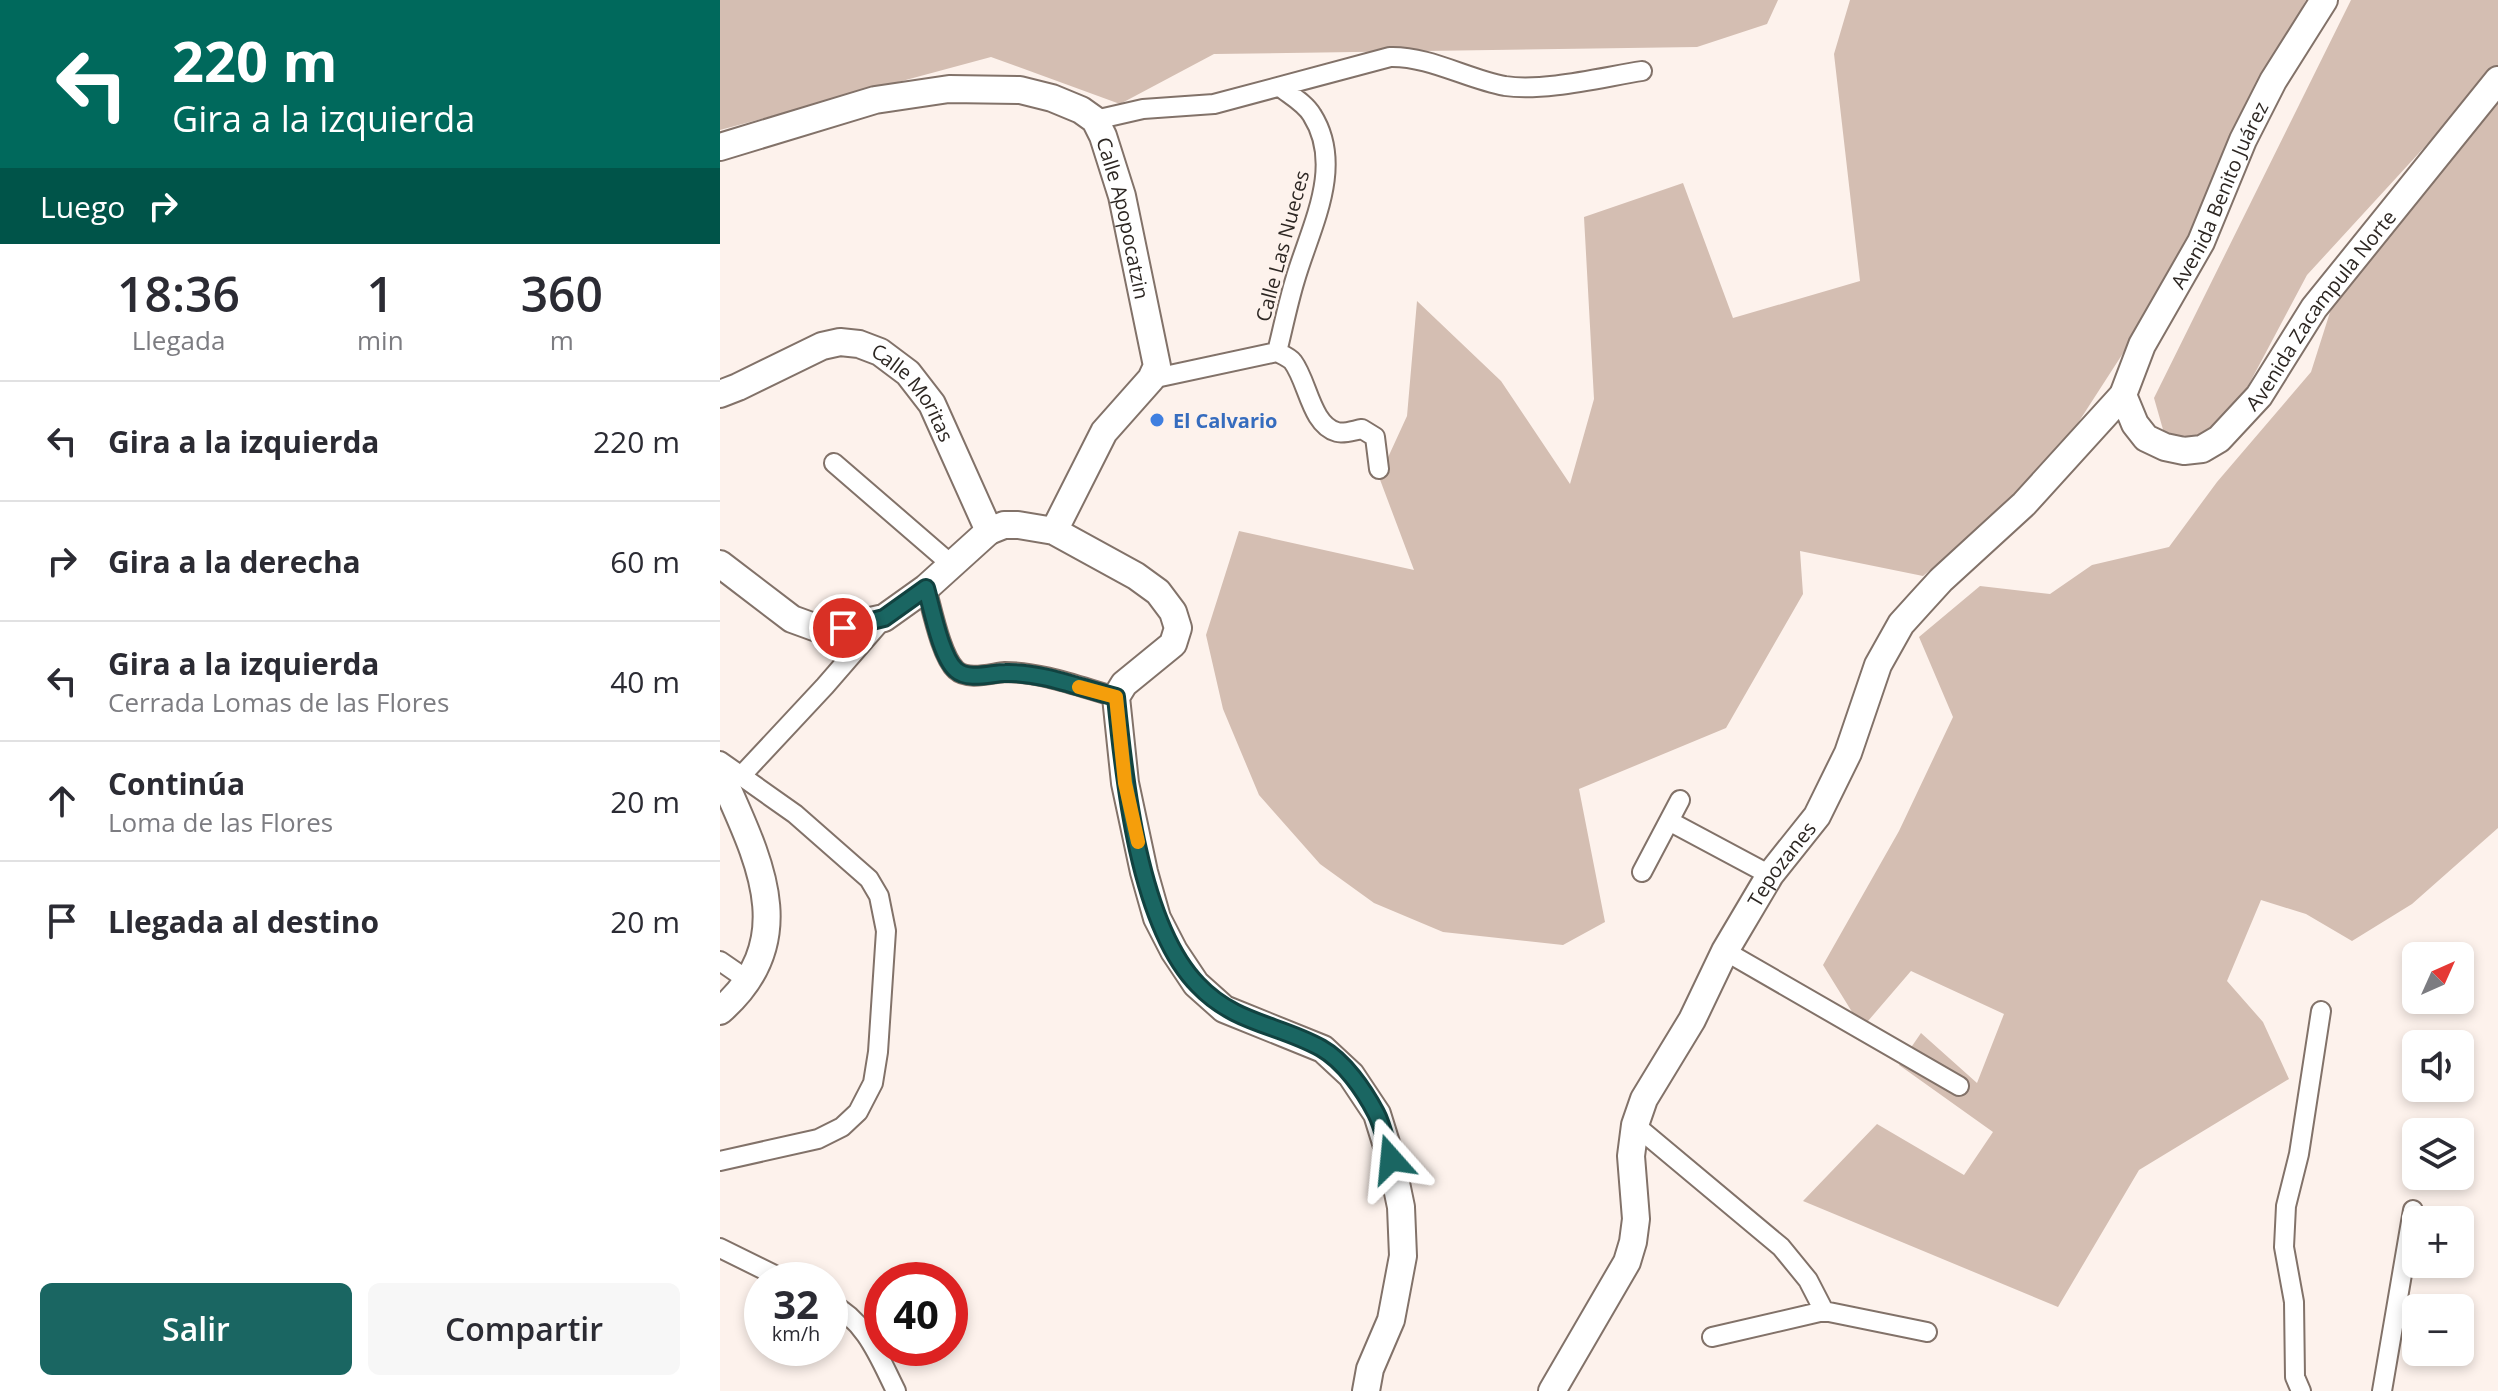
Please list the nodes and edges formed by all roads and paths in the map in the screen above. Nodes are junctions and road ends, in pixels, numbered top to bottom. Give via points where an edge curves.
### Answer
1 (2324, 0) edge
2 (1642, 71) dead end
3 (2498, 80) edge
4 (1280, 87) junction
5 (1095, 120) junction
6 (720, 147) edge
7 (1277, 352) junction
8 (1151, 379) junction
9 (720, 394) edge
10 (2123, 395) junction
11 (834, 463) dead end
12 (1379, 469) dead end
13 (989, 531) junction
14 (1054, 531) junction
15 (720, 564) edge
16 (952, 565) junction
17 (926, 588) junction
18 (884, 618) junction
19 (1116, 697) junction
20 (720, 761) edge
21 (730, 774) edge
22 (1680, 800) dead end
23 (1669, 821) junction
24 (1642, 872) dead end
25 (1770, 875) junction
26 (1725, 951) junction
27 (720, 961) edge
28 (749, 981) junction
29 (720, 1011) edge
30 (2321, 1011) dead end
31 (1959, 1086) dead end
32 (1635, 1125) junction
33 (720, 1161) edge
34 (720, 1248) edge
35 (748, 1262) edge
36 (2402, 1274) edge
37 (1824, 1311) junction
38 (848, 1314) edge
39 (1927, 1332) dead end
40 (1712, 1337) dead end
41 (896, 1391) edge
42 (1366, 1391) edge
43 (1552, 1391) edge
44 (2301, 1391) edge
45 (2382, 1391) edge

1 - 10 main road, Avenida Benito Juárez via 2273,81 2201,242 2142,345
2 - 4 street via 1510,87 1390,57
3 - 10 main road, Avenida Zacampula Norte via 2314,308 2259,396 2219,439 2202,449 2165,447 2146,438
4 - 5 street via 1214,104 1143,109
4 - 7 street, Calle Las Nueces via 1313,115 1326,152 1325,185
5 - 6 main road, Calle Apopocatzin via 1067,104 1020,90 949,89 875,100
5 - 8 main road, Calle Apopocatzin via 1122,196 1157,366
7 - 8 street
7 - 12 street, Calle Las Nueces via 1291,359 1327,427 1339,433 1362,429 1375,437
8 - 14 main road via 1104,432
9 - 13 main road, Calle Moritas via 822,346 840,342 880,352 908,373 932,404
10 - 25 main road, Tepozanes via 2024,504 1901,624 1878,665 1848,753 1817,816
11 - 16 street
13 - 14 main road via 1018,525
13 - 16 main road
14 - 19 main road via 1136,576 1173,612 1178,628 1173,644 1142,667
15 - 18 main road via 803,625 825,631
16 - 17 main road
17 - 18 main road
17 - 19 street via 947,658 964,675 1032,674
18 - 21 street via 825,686
19 - 42 main road via 1125,783 1144,872 1157,918 1174,951 1196,984 1224,1009 1323,1049 1351,1075 1377,1114 1401,1207 1403,1256 1391,1320
20 - 21 street
21 - 28 main road via 765,896 767,929
21 - 33 street via 795,814 869,879 879,896 886,931 876,1067 858,1112 818,1139
22 - 23 street
23 - 24 street
23 - 25 street
25 - 26 main road, Tepozanes
26 - 31 street
26 - 32 main road, Tepozanes
27 - 28 street
28 - 29 main road
30 - 44 street via 2286,1206 2284,1247 2294,1302 2295,1377
32 - 37 street via 1781,1247 1808,1280
32 - 43 main road, Tepozanes via 1631,1156 1636,1219 1627,1262
34 - 35 street
36 - 45 street
37 - 39 street
37 - 40 street
38 - 41 street via 865,1331

